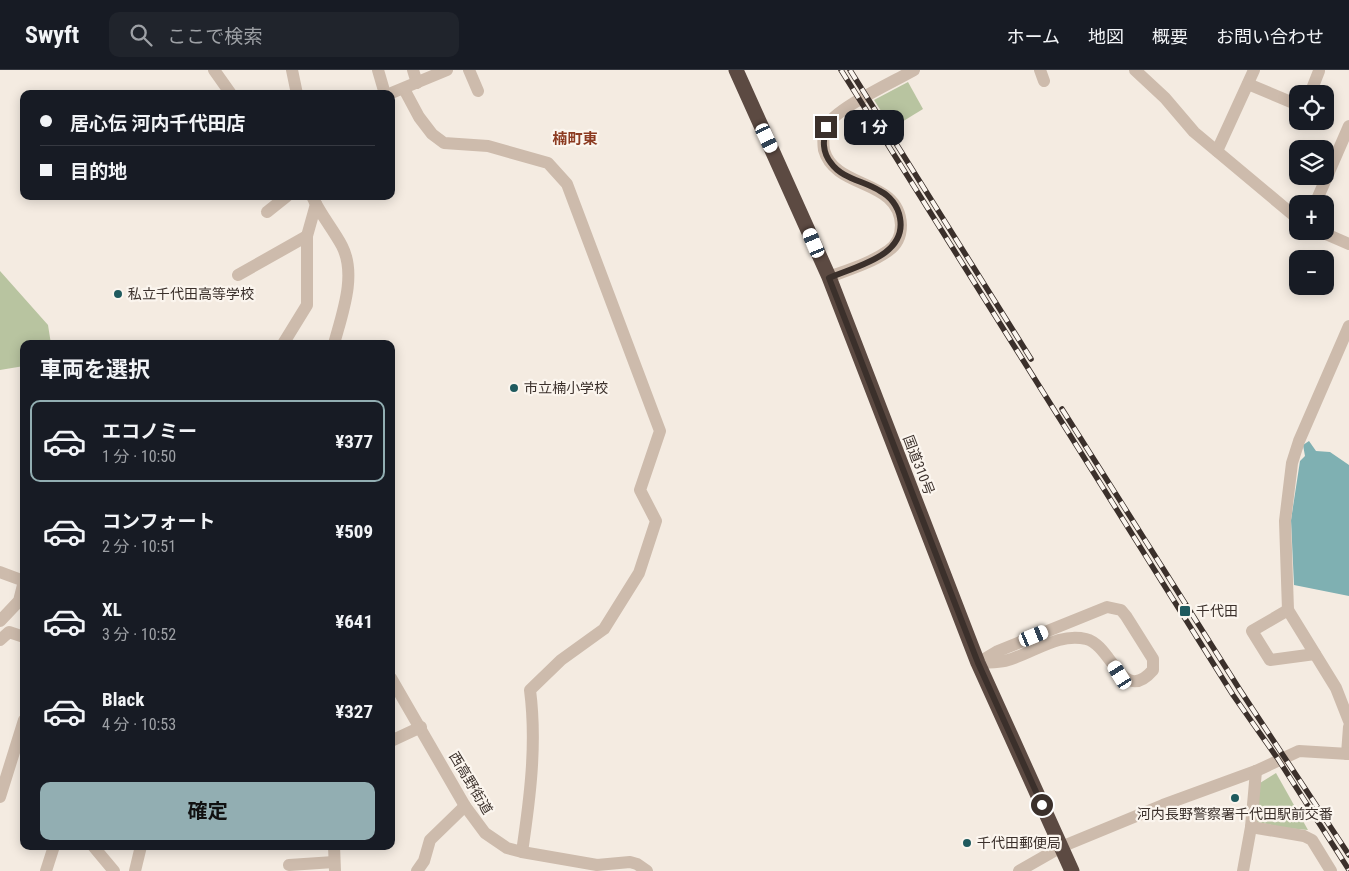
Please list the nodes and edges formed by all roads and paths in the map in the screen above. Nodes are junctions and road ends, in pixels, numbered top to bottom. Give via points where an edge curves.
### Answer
1 (214, 70) edge
2 (292, 70) edge
3 (378, 70) edge
4 (414, 70) edge
5 (447, 70) edge
6 (469, 70) edge
7 (736, 70) edge
8 (914, 70) edge
9 (1135, 70) edge
10 (1254, 70) edge
11 (1319, 71) dead end
12 (417, 83) junction
13 (1248, 84) junction
14 (1314, 85) edge
15 (404, 89) junction
16 (228, 90) edge
17 (296, 90) edge
18 (384, 90) edge
19 (478, 90) dead end
20 (395, 92) edge
21 (1289, 101) edge
22 (1349, 126) edge
23 (1216, 151) junction
24 (1319, 195) edge
25 (282, 200) edge
26 (314, 200) edge
27 (266, 212) dead end
28 (1289, 212) edge
29 (307, 236) junction
30 (1334, 238) edge
31 (1349, 244) edge
32 (238, 275) dead end
33 (829, 278) junction
34 (1349, 326) edge
35 (285, 340) edge
36 (335, 340) edge
37 (0, 572) edge
38 (20, 580) edge
39 (20, 597) edge
40 (1288, 610) junction
41 (0, 621) edge
42 (20, 636) edge
43 (0, 640) edge
44 (1315, 654) junction
45 (978, 663) junction
46 (395, 685) edge
47 (1349, 721) edge
48 (421, 727) junction
49 (1349, 727) edge
50 (20, 729) edge
51 (395, 739) edge
52 (1348, 754) edge
53 (4, 767) edge
54 (1256, 771) junction
55 (0, 797) edge
56 (466, 806) junction
57 (1251, 827) junction
58 (1062, 847) junction
59 (53, 850) edge
60 (96, 850) edge
61 (140, 850) edge
62 (334, 850) edge
63 (522, 852) junction
64 (289, 865) dead end
65 (334, 866) edge
66 (46, 871) edge
67 (114, 871) edge
68 (135, 871) edge
69 (417, 871) edge
70 (647, 871) edge
71 (1019, 871) edge
72 (1072, 871) edge
73 (1243, 871) edge
74 (1331, 871) edge

1 - 16 street
2 - 17 street
3 - 18 street
4 - 12 street
5 - 12 street
6 - 19 street
7 - 33 highway, 国道310号
8 - 33 street via 848,107 826,127 823,146 830,162 842,173 888,197 899,214 901,230 896,244 886,253
9 - 23 street
10 - 13 street
11 - 14 street
12 - 15 street
13 - 21 street
13 - 23 street
15 - 20 street
15 - 63 street via 419,117 444,143 488,146 548,163 567,184 660,431 640,490 656,521 639,573 604,629 561,660 530,690 534,722 529,807
22 - 24 street
23 - 28 street
25 - 27 street
26 - 29 street
26 - 36 street via 342,247 349,266 345,302
29 - 32 street
29 - 35 street via 307,305
30 - 31 street
33 - 45 highway, 国道310号
34 - 40 street via 1292,464 1285,521
37 - 38 street
39 - 41 street
40 - 44 street
40 - 44 street via 1252,631 1270,660
42 - 43 street via 9,632
44 - 47 street via 1336,688
45 - 45 street via 998,651 1114,607 1126,616 1154,664 1150,673 1140,679 1125,679 1100,646 1075,637 1053,642 1004,662
45 - 58 highway, 国道310号
46 - 48 street, 西高野街道
48 - 51 street
48 - 56 street, 西高野街道
49 - 52 street
50 - 53 street
52 - 54 street via 1299,751
53 - 55 street
54 - 57 street
54 - 58 street
56 - 63 street, 西高野街道 via 485,833 507,848
56 - 69 street via 430,840 424,861
57 - 73 street
57 - 74 street via 1312,840
58 - 71 street
58 - 72 highway, 国道310号
59 - 66 street
60 - 67 street
61 - 68 street
62 - 65 street
63 - 70 street, 西高野街道 via 597,865 630,862
64 - 65 street

